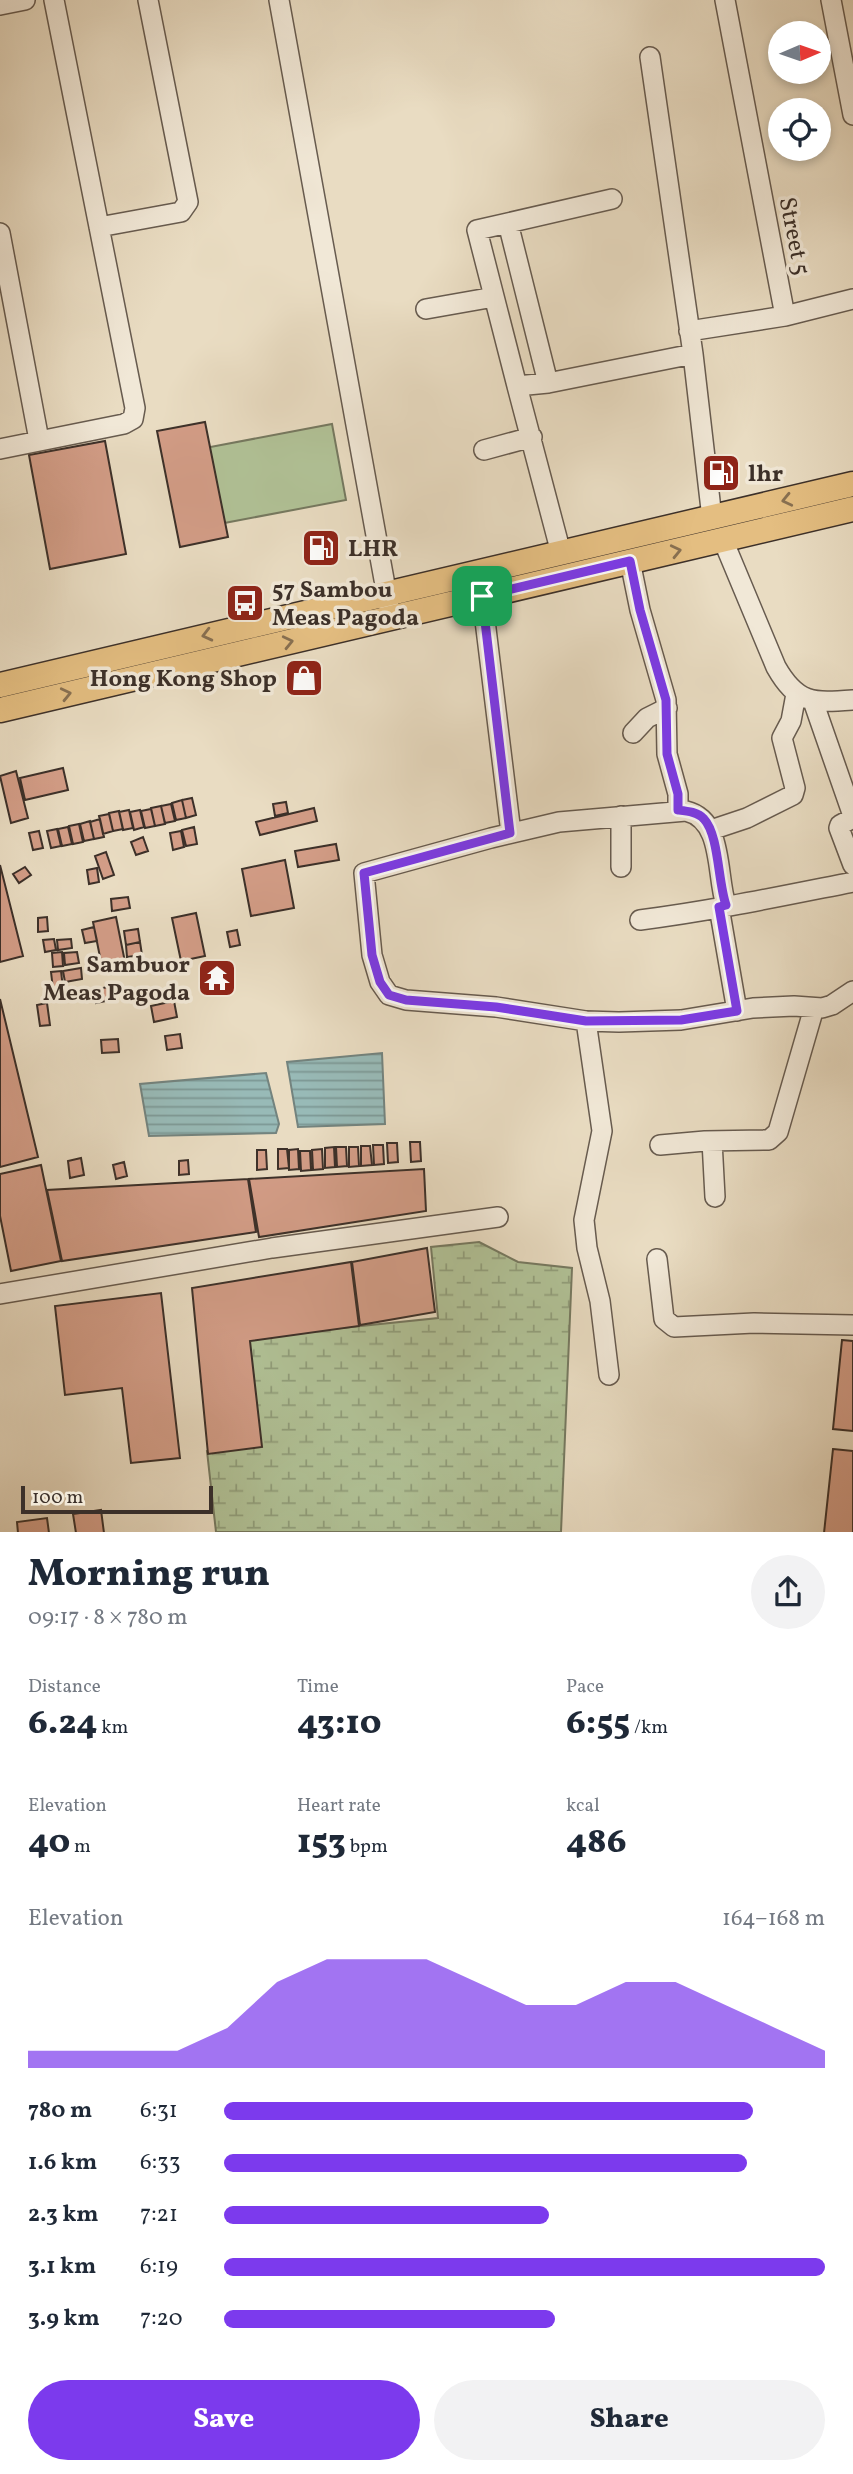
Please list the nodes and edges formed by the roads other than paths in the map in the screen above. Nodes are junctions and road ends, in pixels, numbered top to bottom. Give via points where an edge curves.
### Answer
1 (25, 0) edge
2 (54, 0) edge
3 (148, 0) edge
4 (279, 0) edge
5 (725, 0) edge
6 (831, 0) edge
7 (0, 5) edge
8 (650, 57) dead end
9 (853, 116) edge
10 (612, 199) dead end
11 (508, 223) junction
12 (99, 227) junction
13 (0, 233) edge
14 (494, 297) junction
15 (853, 299) edge
16 (426, 309) dead end
17 (785, 316) junction
18 (689, 331) junction
19 (693, 354) junction
20 (548, 383) junction
21 (517, 386) junction
22 (533, 437) junction
23 (39, 440) junction
24 (0, 449) edge
25 (484, 450) dead end
26 (853, 484) edge
27 (853, 511) edge
28 (717, 529) junction
29 (561, 553) junction
30 (630, 561) junction
31 (482, 596) junction
32 (389, 606) junction
33 (0, 685) edge
34 (804, 698) junction
35 (853, 700) edge
36 (667, 708) junction
37 (0, 710) edge
38 (633, 733) dead end
39 (847, 782) edge
40 (678, 810) junction
41 (621, 816) junction
42 (711, 830) junction
43 (510, 833) junction
44 (853, 865) edge
45 (621, 867) dead end
46 (853, 882) edge
47 (722, 906) junction
48 (640, 920) dead end
49 (853, 991) edge
50 (814, 1008) junction
51 (737, 1011) junction
52 (586, 1021) junction
53 (712, 1141) junction
54 (660, 1145) dead end
55 (715, 1198) dead end
56 (498, 1217) dead end
57 (657, 1259) dead end
58 (0, 1294) edge
59 (853, 1325) edge
60 (610, 1374) dead end

1 - 7 street
2 - 12 street
3 - 12 street via 188,202 181,212
4 - 32 street
5 - 17 street, Street 5
6 - 9 street
8 - 18 street
10 - 11 street
11 - 14 street via 477,230
11 - 20 street
12 - 23 street via 135,408 132,419
13 - 23 street
14 - 16 street
14 - 21 street
15 - 17 street
17 - 18 street
18 - 19 street
19 - 20 street
19 - 28 street
20 - 21 street
21 - 22 street
22 - 25 street
22 - 29 street
23 - 24 street
26 -> 28 main road
27 - 28 main road
28 - 29 main road
30 -> 28 main road
28 - 34 street via 776,667 787,686
29 - 32 main road
30 - 31 main road
30 - 36 street
31 - 32 main road
31 - 43 street
32 -> 33 main road
37 -> 32 main road
34 - 35 street
34 - 39 street
34 - 42 street via 782,738 793,795
36 - 38 street via 647,718
36 - 40 street via 667,754
39 - 44 street via 852,815 839,831
40 - 41 street
40 - 42 street via 704,818
41 - 43 street
41 - 45 street
42 - 47 street
43 - 52 street via 364,873 372,955 380,982 389,995 406,1000
46 - 47 street
47 - 48 street
47 - 51 street
49 - 50 street via 832,1005
50 - 51 street
50 - 53 street via 778,1132 769,1140
51 - 52 street via 681,1020
52 - 60 street via 602,1131 584,1220
53 - 54 street
53 - 55 street
56 - 58 street via 271,1248
57 - 59 street via 663,1319 674,1326

